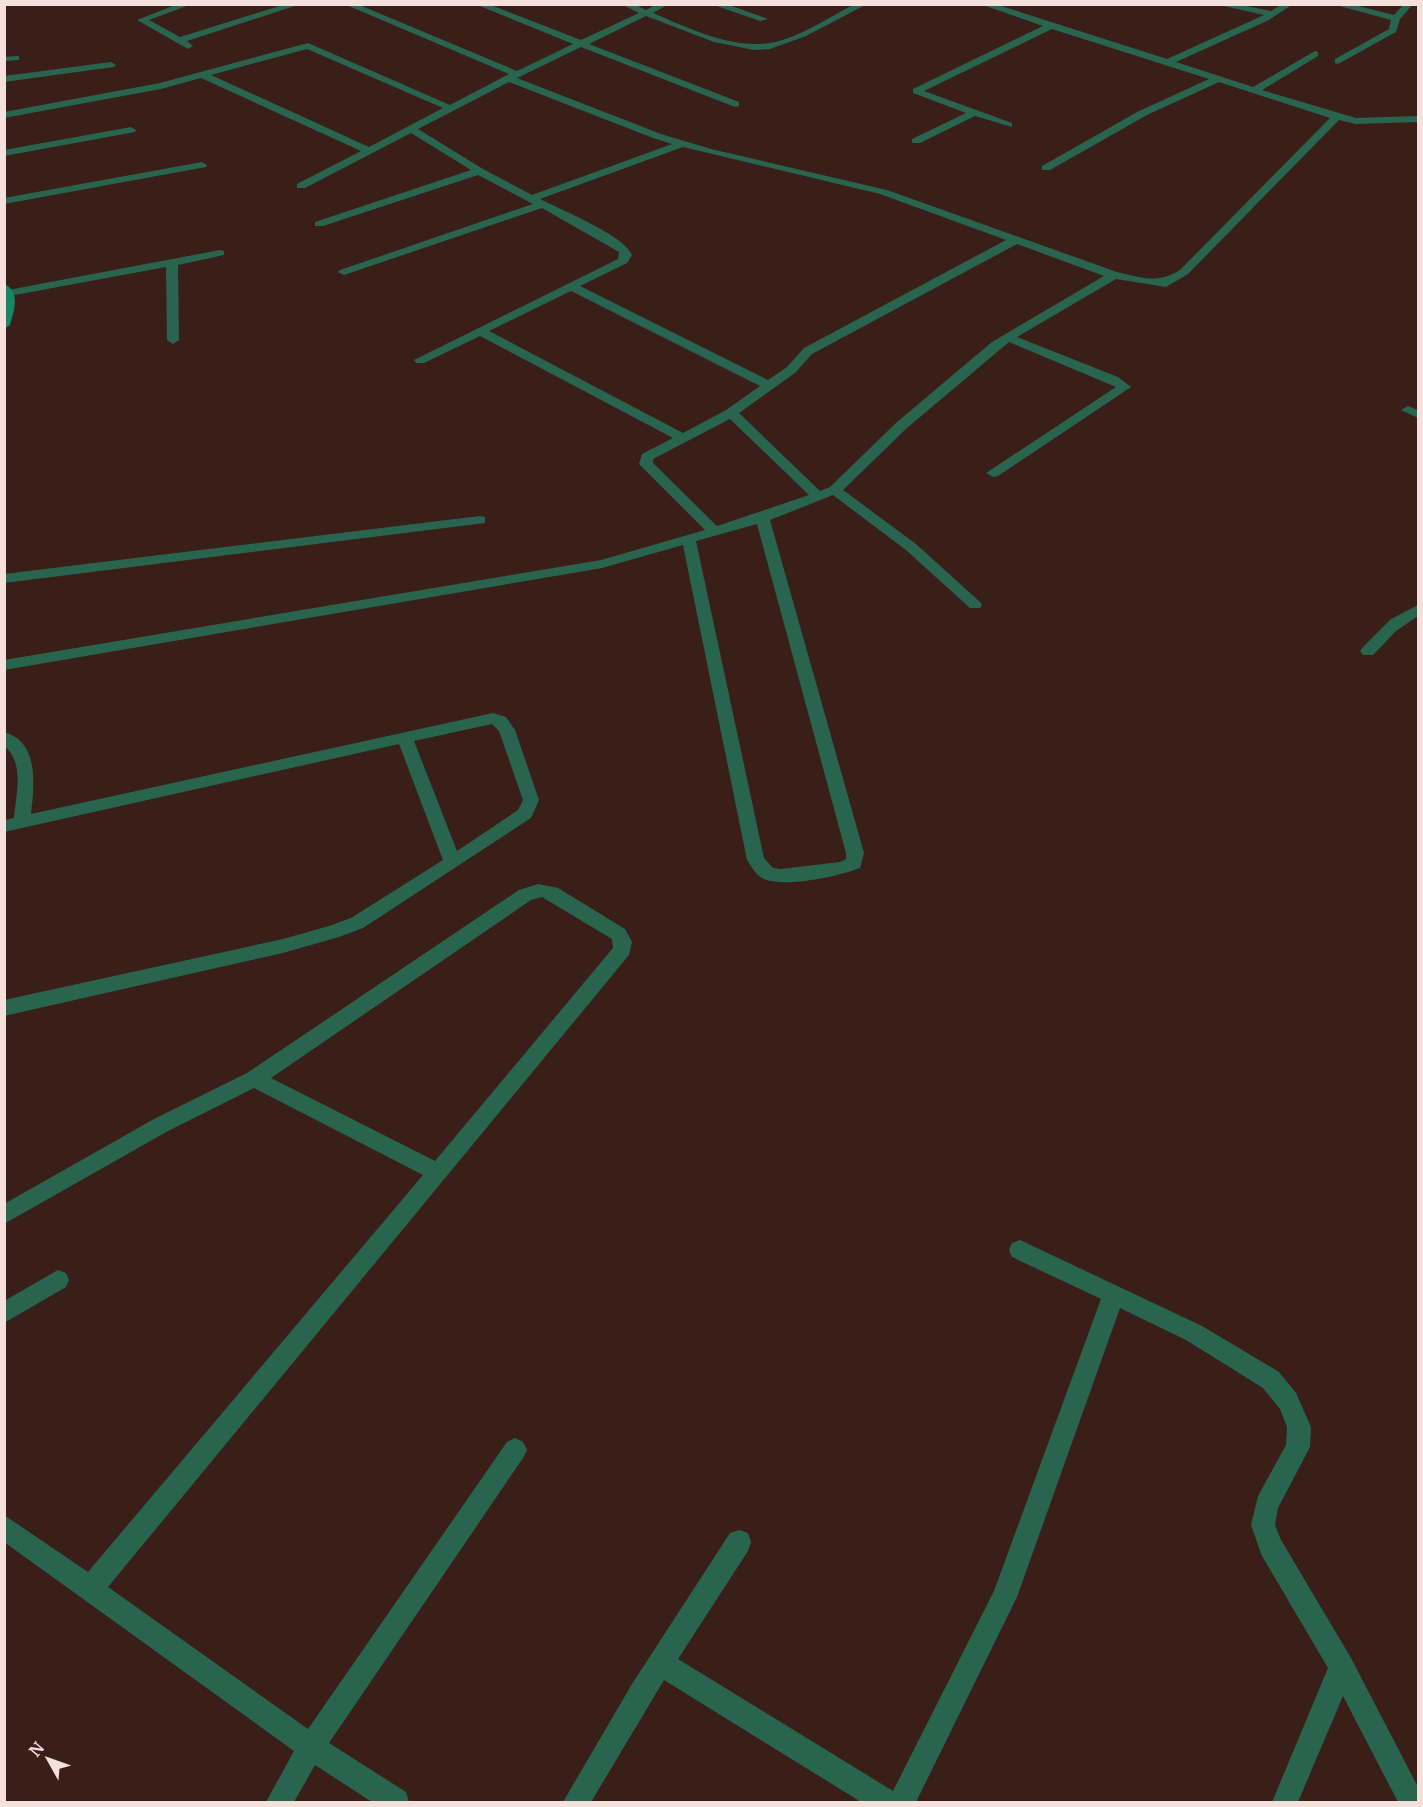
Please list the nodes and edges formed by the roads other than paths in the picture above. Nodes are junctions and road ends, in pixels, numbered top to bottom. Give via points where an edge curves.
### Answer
1 (188, 4) edge
2 (297, 4) edge
3 (348, 4) edge
4 (479, 4) edge
5 (625, 4) edge
6 (665, 4) edge
7 (716, 4) edge
8 (863, 4) edge
9 (984, 4) edge
10 (1219, 4) edge
11 (1288, 4) edge
12 (1336, 4) edge
13 (1409, 4) edge
14 (647, 13) junction
15 (1273, 14) junction
16 (1396, 18) junction
17 (764, 19) dead end
18 (1050, 26) junction
19 (178, 41) junction
20 (579, 45) junction
21 (192, 48) dead end
22 (1315, 54) dead end
23 (16, 58) dead end
24 (4, 59) edge
25 (1338, 61) dead end
26 (1167, 63) junction
27 (111, 65) dead end
28 (204, 76) junction
29 (512, 76) junction
30 (4, 79) edge
31 (1218, 79) junction
32 (1253, 91) junction
33 (735, 104) dead end
34 (450, 108) junction
35 (974, 113) junction
36 (4, 115) edge
37 (1337, 117) junction
38 (1419, 119) edge
39 (1008, 125) dead end
40 (131, 130) dead end
41 (413, 130) junction
42 (916, 141) dead end
43 (681, 144) junction
44 (370, 151) junction
45 (4, 153) edge
46 (202, 165) dead end
47 (1046, 168) dead end
48 (479, 171) junction
49 (301, 186) dead end
50 (4, 201) edge
51 (536, 202) junction
52 (319, 224) dead end
53 (1017, 239) junction
54 (220, 253) dead end
55 (172, 262) junction
56 (344, 272) dead end
57 (1114, 275) junction
58 (570, 286) junction
59 (7, 297) edge
60 (4, 325) edge
61 (480, 331) junction
62 (1007, 337) junction
63 (173, 339) dead end
64 (420, 360) dead end
65 (770, 386) junction
66 (730, 413) junction
67 (684, 439) junction
68 (993, 473) dead end
69 (835, 490) junction
70 (819, 497) junction
71 (762, 518) junction
72 (480, 520) dead end
73 (715, 532) junction
74 (690, 541) junction
75 (4, 579) edge
76 (975, 605) dead end
77 (1419, 610) edge
78 (1368, 651) dead end
79 (4, 665) edge
80 (4, 737) edge
81 (405, 738) junction
82 (13, 824) edge
83 (453, 863) junction
84 (4, 1008) edge
85 (254, 1079) junction
86 (438, 1172) junction
87 (4, 1215) edge
88 (1020, 1250) dead end
89 (58, 1280) dead end
90 (1113, 1296) junction
91 (4, 1313) edge
92 (515, 1450) dead end
93 (4, 1527) edge
94 (739, 1542) dead end
95 (92, 1587) junction
96 (660, 1663) junction
97 (1342, 1667) junction
98 (311, 1747) junction
99 (279, 1803) edge
100 (396, 1803) edge
101 (576, 1803) edge
102 (885, 1803) edge
103 (902, 1803) edge
104 (1286, 1803) edge
105 (1412, 1803) edge

1 - 19 street via 142,20
2 - 19 street
3 - 29 street
4 - 20 street
5 - 14 street
6 - 14 street
7 - 17 street
8 - 14 street via 772,46 752,48
9 - 18 street
10 - 15 street
11 - 15 street
12 - 16 street
13 - 16 street
14 - 20 street
15 - 26 street
16 - 25 street via 1393,30
18 - 26 street
18 - 35 street via 916,91
19 - 21 street
20 - 29 street
20 - 33 street
22 - 32 street
23 - 24 lane
26 - 31 street
27 - 30 street
28 - 34 street via 308,46
28 - 36 street
28 - 44 street
29 - 34 street
29 - 43 street via 585,109
31 - 32 street
31 - 47 street via 1143,113
32 - 37 street
34 - 41 street
35 - 39 street
35 - 42 street
37 - 38 street via 1356,121
37 - 57 street via 1177,278 1155,283
40 - 45 street
41 - 44 street
41 - 48 street
43 - 51 street
43 - 53 street via 849,182
44 - 49 street
46 - 50 street
48 - 51 street
48 - 52 street
51 - 56 street
51 - 58 street via 624,250 623,261
53 - 57 street
53 - 65 street via 808,351
54 - 55 street
55 - 59 street
55 - 63 street
57 - 62 street
58 - 61 street
58 - 65 street
59 - 60 street
61 - 64 street
61 - 67 street
62 - 68 street via 1125,387
62 - 69 street via 902,425
65 - 66 street
66 - 67 street
66 - 70 street
67 - 73 street via 645,461
69 - 70 street
69 - 76 street via 911,547
70 - 71 street
71 - 73 street
71 - 74 street via 855,853 854,863 842,868 781,876 767,873 756,860
72 - 75 street
73 - 74 street
74 - 79 street via 533,577
77 - 78 street via 1385,630
80 - 82 street via 20,748 26,761
81 - 82 street
81 - 83 street
81 - 83 street via 493,718 507,730 531,800 525,814
83 - 84 street via 357,923 333,932
85 - 86 street
85 - 86 street via 525,895 543,889 552,893 619,934 622,950
85 - 87 street via 145,1134
86 - 95 street
88 - 90 street
89 - 91 street
90 - 97 street via 1194,1333 1270,1380 1288,1401 1299,1427 1298,1447 1267,1505 1263,1525 1271,1547
90 - 103 street via 1004,1597
92 - 98 street
93 - 95 street
94 - 96 street
95 - 98 street
96 - 101 street
96 - 102 street
97 - 104 street
97 - 105 street
98 - 99 street
98 - 100 street

